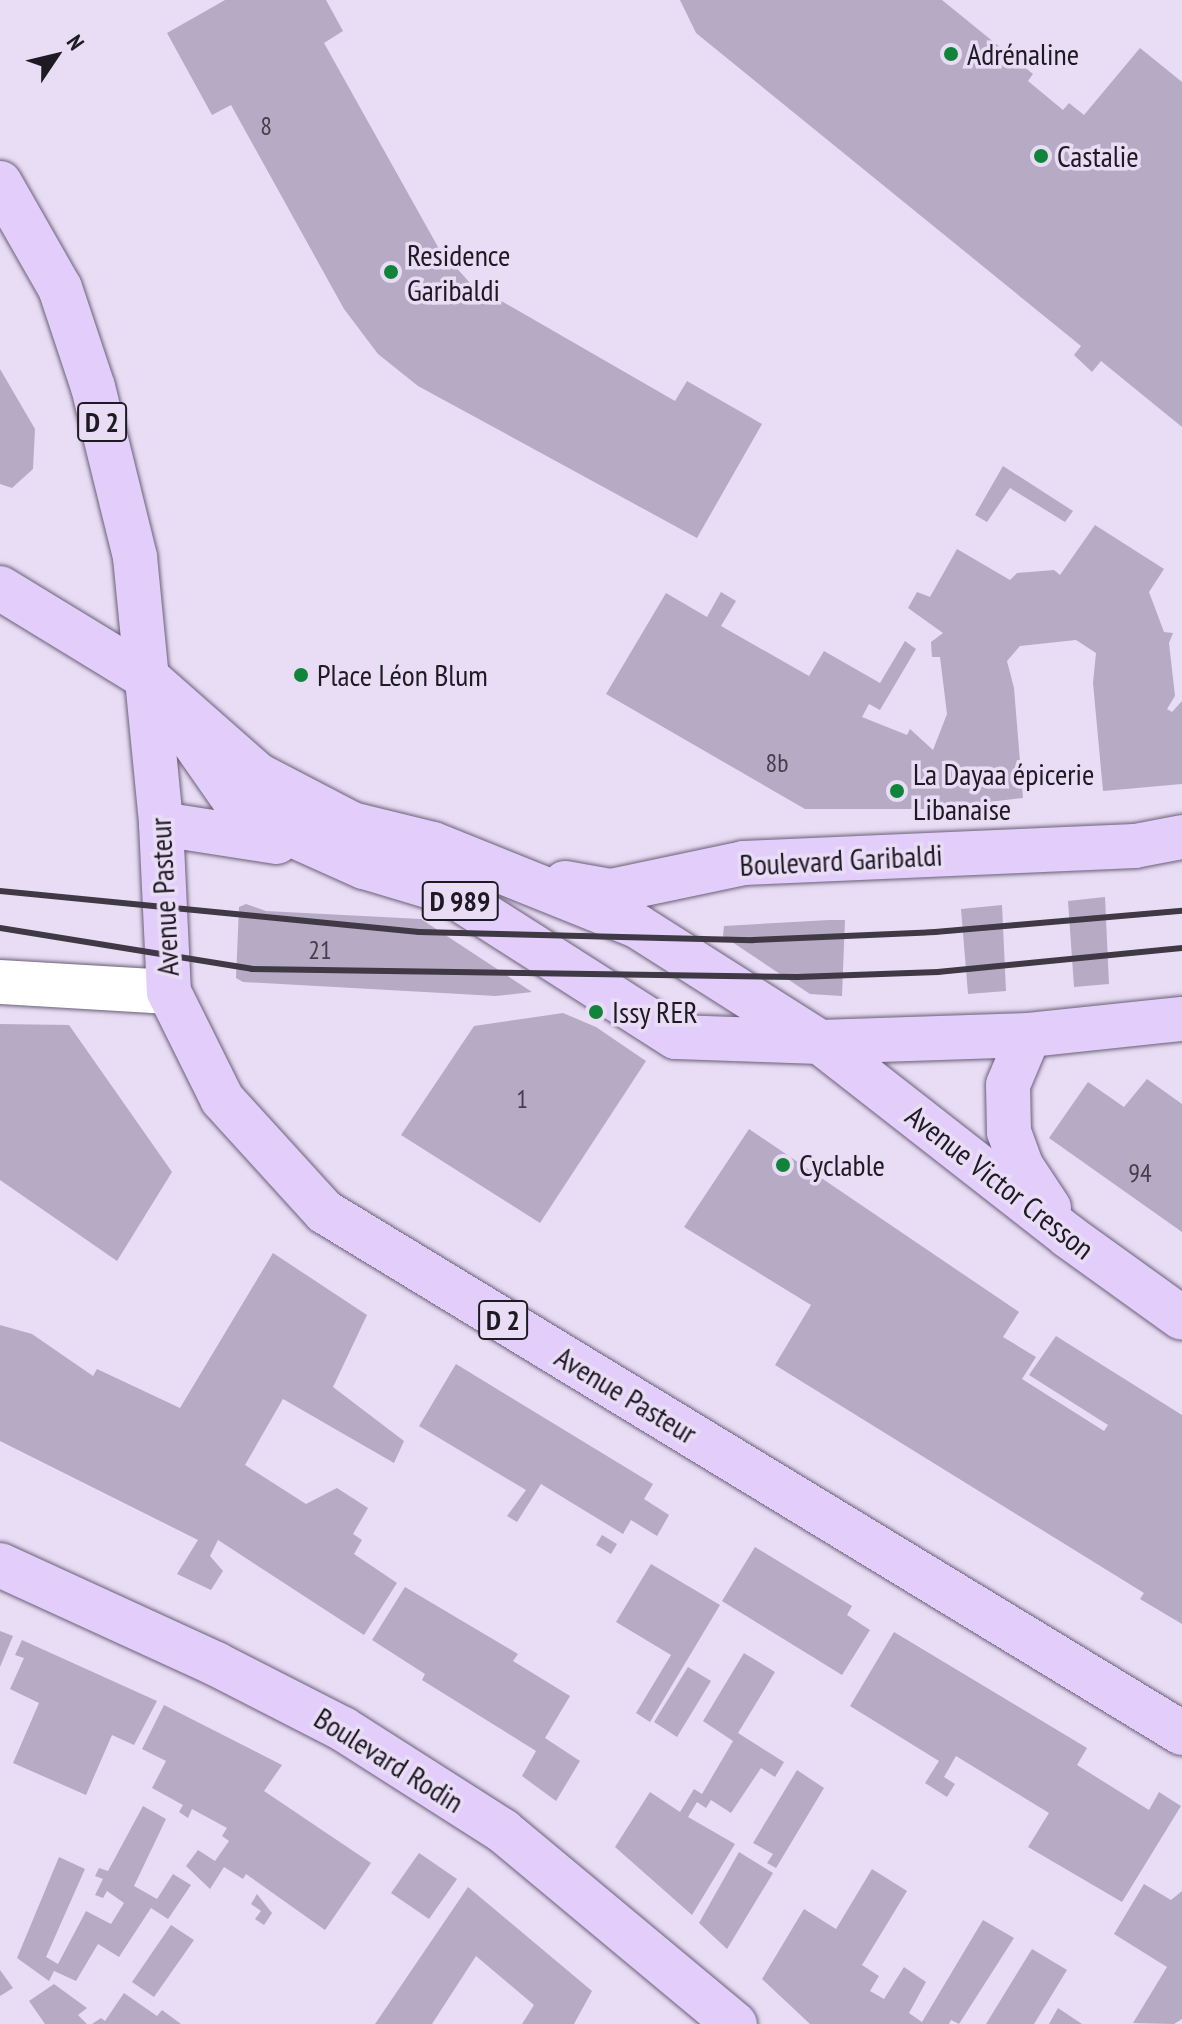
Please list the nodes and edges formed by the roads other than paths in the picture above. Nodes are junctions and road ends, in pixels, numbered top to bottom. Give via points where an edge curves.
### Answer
1 (0, 183) edge
2 (0, 588) edge
3 (149, 679) junction
4 (161, 824) junction
5 (1182, 837) edge
6 (364, 867) junction
7 (503, 872) junction
8 (0, 982) edge
9 (169, 992) junction
10 (1182, 1019) edge
11 (1029, 1035) junction
12 (820, 1042) junction
13 (1068, 1236) junction
14 (1182, 1318) edge
15 (0, 1565) edge
16 (1182, 1733) edge
17 (735, 2024) edge

1 - 3 main road, D 2 via 60,288 93,387 135,557
2 - 3 main road, D 989
3 - 4 main road, Avenue Pasteur / D 2
3 - 6 main road, D 989 via 243,813
3 - 7 main road, D 989 via 258,775 352,824 433,844
4 - 6 main road via 264,838
4 - 9 main road, Avenue Pasteur / D 2
5 - 7 main road, Boulevard Garibaldi via 1135,846 744,863 611,891
6 - 12 main road, D 989 via 448,892 676,1037
7 - 12 main road, D 989 via 637,926
8 - 9 street
9 - 16 main road, Avenue Pasteur / D 2 via 222,1099 325,1212
10 - 11 main road
11 - 12 main road
11 - 13 main road via 1008,1085 1009,1132 1022,1167
12 - 13 main road, Avenue Victor Cresson / D 989
13 - 14 main road, Avenue Victor Cresson / D 989
15 - 17 main road, Boulevard Rodin via 343,1729 503,1831

